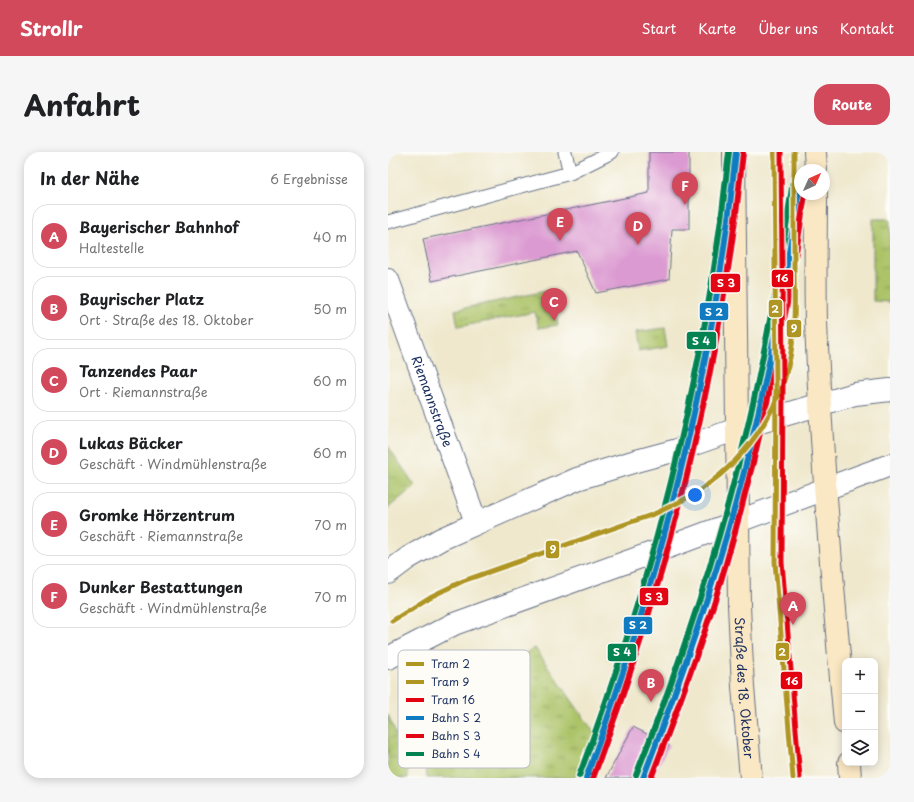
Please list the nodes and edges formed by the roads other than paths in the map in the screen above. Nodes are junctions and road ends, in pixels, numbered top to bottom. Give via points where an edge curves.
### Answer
1 (565, 152) edge
2 (612, 152) edge
3 (734, 152) edge
4 (816, 152) edge
5 (816, 164) edge
6 (570, 173) junction
7 (816, 200) edge
8 (388, 222) edge
9 (388, 280) edge
10 (890, 390) edge
11 (821, 404) junction
12 (737, 428) junction
13 (890, 465) edge
14 (825, 489) junction
15 (476, 522) junction
16 (738, 522) junction
17 (388, 573) edge
18 (404, 650) edge
19 (398, 653) edge
20 (388, 658) edge
21 (842, 694) edge
22 (849, 766) edge
23 (751, 778) edge
24 (850, 778) edge

1 - 6 lane
2 - 6 lane
3 - 12 main road, Straße des 18. Oktober
4 - 5 main road
6 - 8 lane
7 - 11 main road via 816,313
9 - 15 street, Riemannstraße
10 - 11 street via 855,394
11 - 12 street
11 - 14 main road
12 - 15 street via 677,450 577,479
12 - 16 main road, Straße des 18. Oktober
13 - 14 street
14 - 16 street
14 - 21 main road
15 - 17 street via 408,558
16 - 18 street via 454,624
16 - 23 main road, Straße des 18. Oktober via 743,686
19 - 20 street
22 - 24 main road

